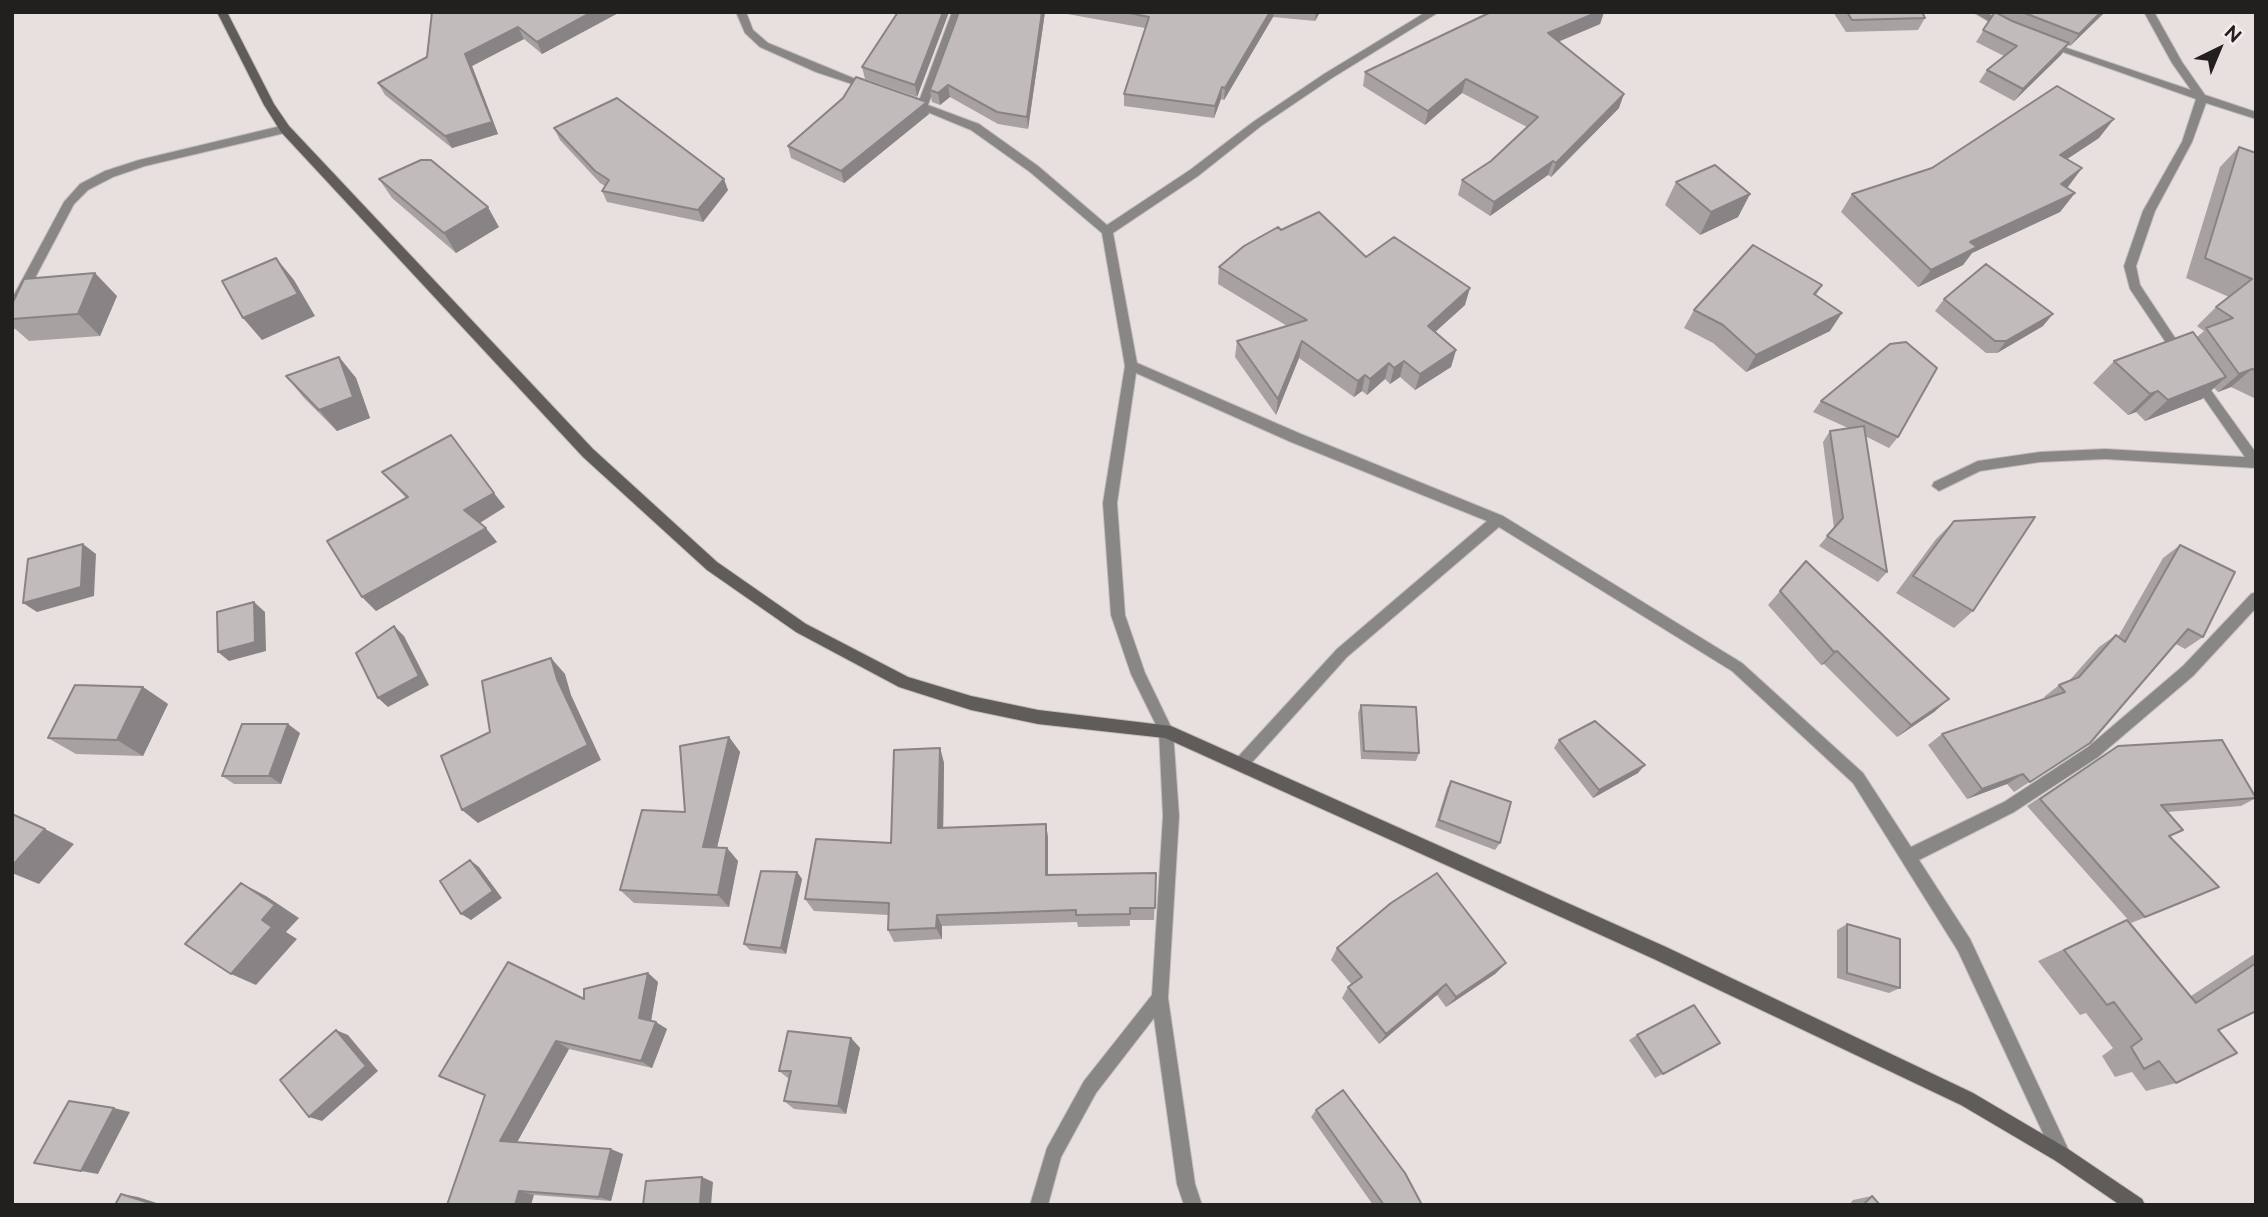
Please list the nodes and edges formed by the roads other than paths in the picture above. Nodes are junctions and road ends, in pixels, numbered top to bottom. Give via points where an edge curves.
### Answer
1 (222, 12) edge
2 (741, 12) edge
3 (957, 12) edge
4 (1434, 12) edge
5 (1978, 12) edge
6 (2149, 12) edge
7 (2020, 33) edge
8 (2041, 42) edge
9 (885, 92) edge
10 (898, 97) edge
11 (2202, 98) junction
12 (923, 105) junction
13 (2256, 116) edge
14 (285, 129) junction
15 (1107, 231) junction
16 (12, 327) edge
17 (1131, 366) junction
18 (1938, 486) dead end
19 (1498, 520) junction
20 (2256, 598) edge
21 (1166, 731) junction
22 (1241, 765) junction
23 (1908, 857) junction
24 (1160, 998) junction
25 (2062, 1155) junction
26 (1039, 1205) edge
27 (1193, 1205) edge
28 (2136, 1205) edge

1 - 14 street
2 - 9 street via 749,31 764,45
3 - 12 street
4 - 15 street via 1328,76
5 - 7 street
6 - 11 street
8 - 11 street
10 - 12 street
11 - 13 street
11 - 18 street via 2187,142 2149,211 2130,266 2134,286 2256,463 2105,454 2040,457 1978,466
12 - 15 street via 975,127 1034,169
14 - 16 street via 143,163 84,187 70,202 20,295
14 - 21 street via 588,453 712,566 801,628 904,682 971,703 1038,717
15 - 17 street
17 - 19 street
17 - 21 street via 1110,503 1118,615 1138,674
19 - 22 street via 1342,653
19 - 23 street via 1737,667 1858,778
20 - 23 street via 2188,671 2093,752 2009,807
21 - 22 street
21 - 24 street via 1171,816
22 - 25 street via 1660,953 1967,1099
23 - 25 street via 1964,945
24 - 26 street via 1090,1087 1053,1154
24 - 27 street via 1186,1184
25 - 28 street

